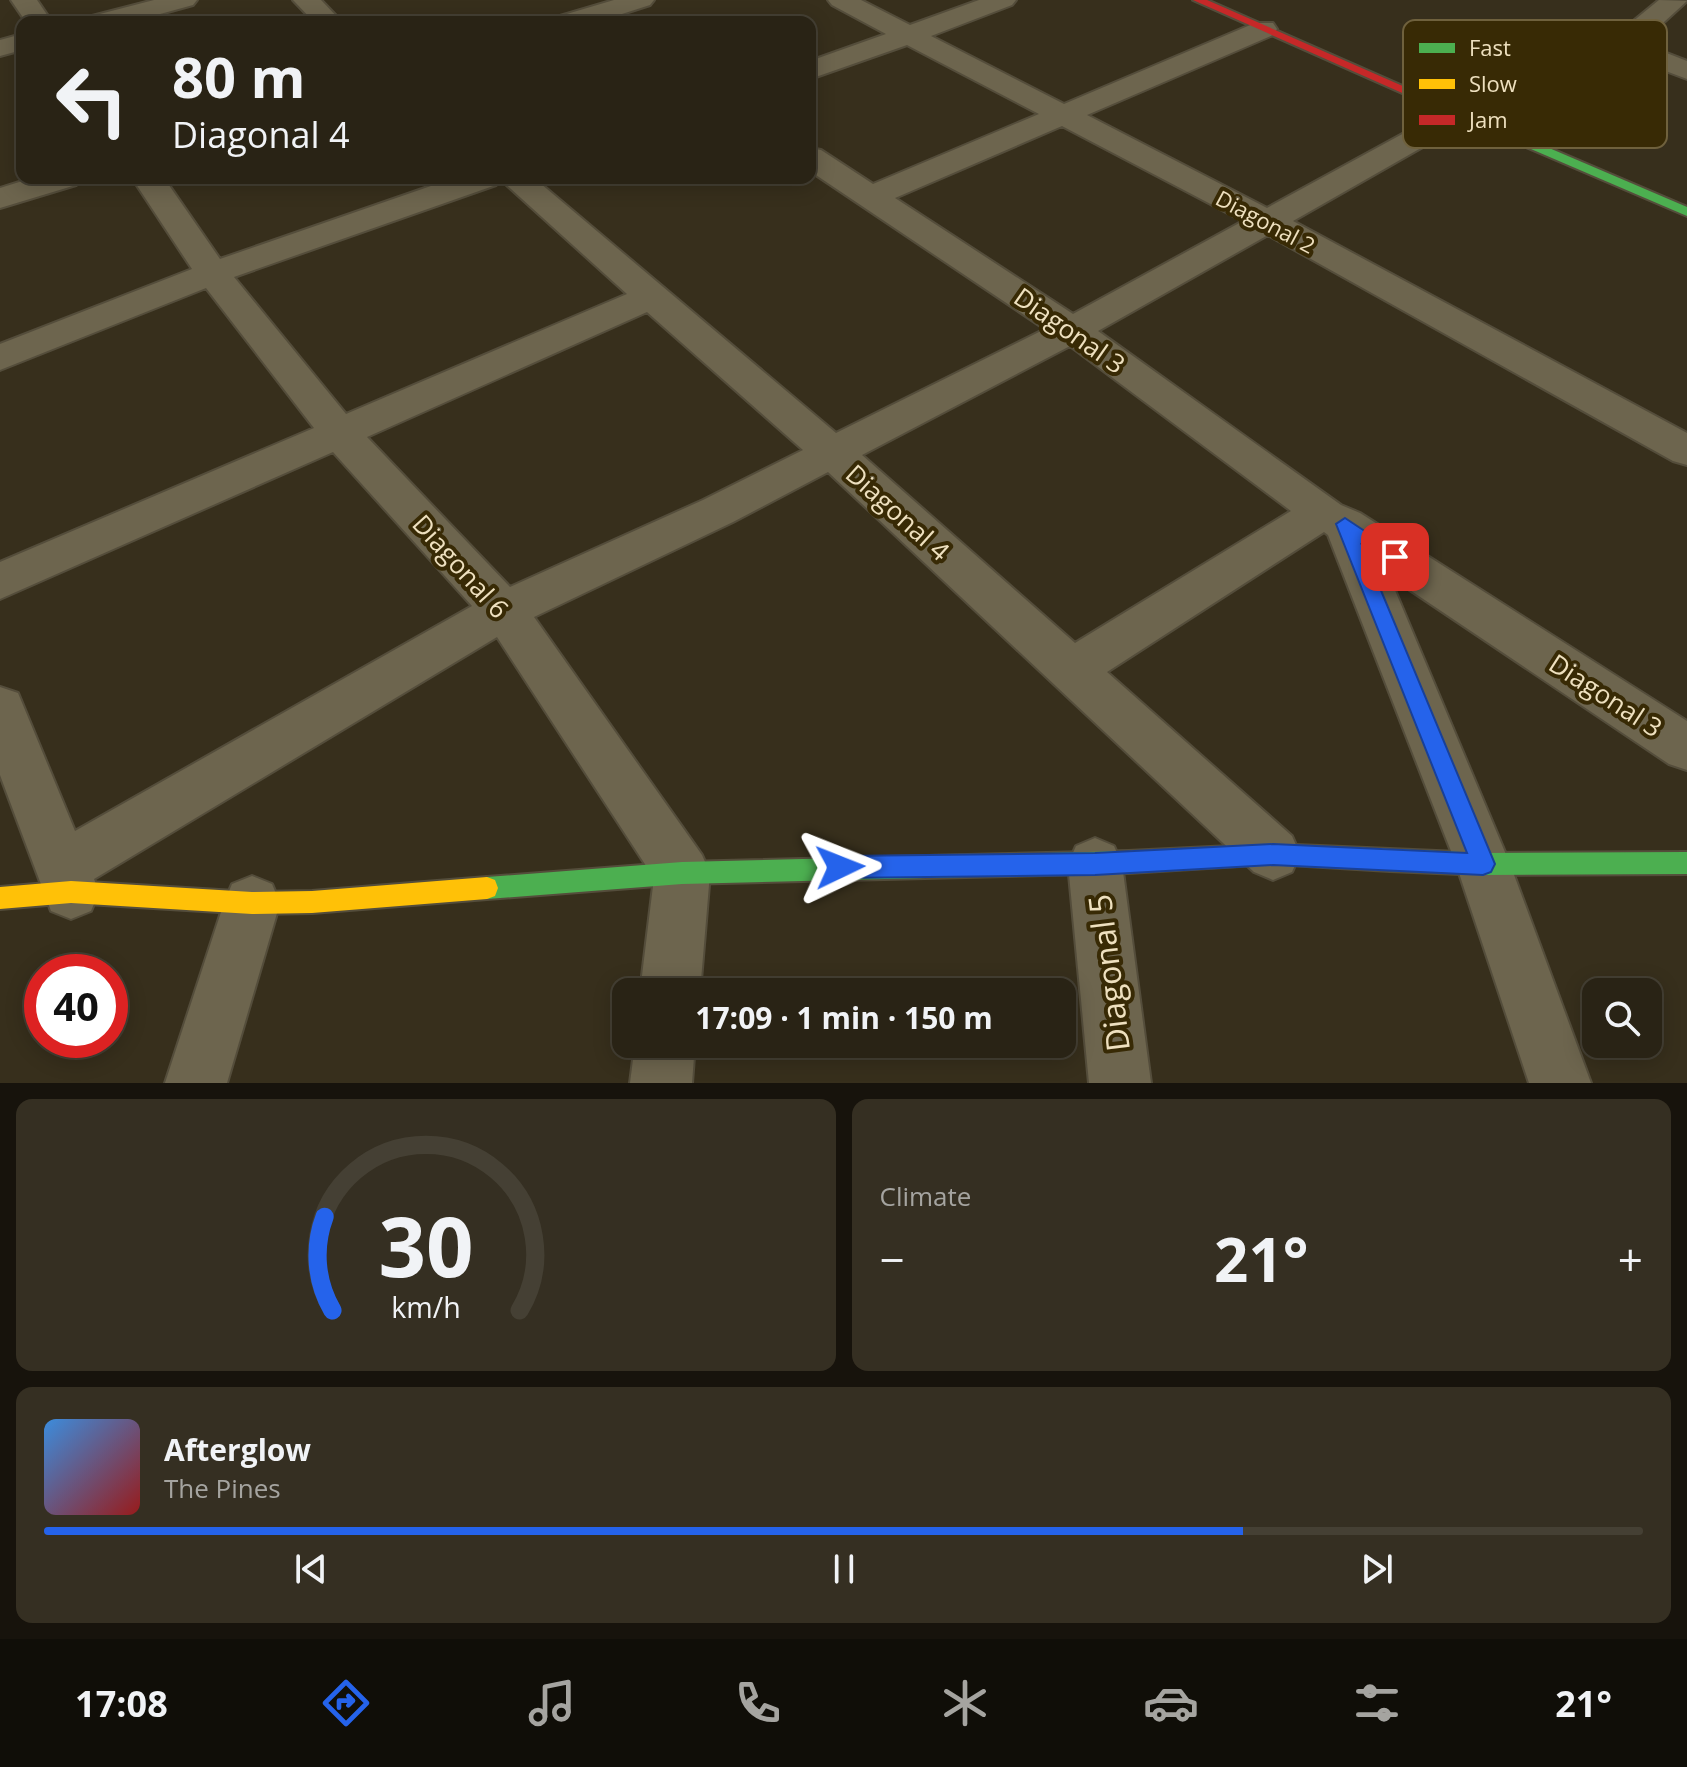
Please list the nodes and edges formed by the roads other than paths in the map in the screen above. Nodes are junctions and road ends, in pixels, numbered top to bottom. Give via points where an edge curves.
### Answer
1 (184, 0) edge
2 (306, 0) edge
3 (641, 0) edge
4 (841, 0) edge
5 (1003, 0) edge
6 (1198, 0) edge
7 (1241, 0) edge
8 (1675, 0) edge
9 (592, 12) edge
10 (124, 16) edge
11 (323, 16) edge
12 (1651, 20) edge
13 (1264, 29) junction
14 (912, 35) junction
15 (1667, 63) edge
16 (816, 69) edge
17 (1687, 71) edge
18 (1403, 76) edge
19 (1403, 82) edge
20 (1061, 113) junction
21 (1403, 136) edge
22 (1553, 148) edge
23 (816, 161) edge
24 (46, 184) edge
25 (152, 184) edge
26 (468, 184) edge
27 (522, 184) edge
28 (870, 197) junction
29 (0, 198) edge
30 (1687, 212) edge
31 (1268, 221) junction
32 (212, 273) junction
33 (653, 296) junction
34 (1072, 330) junction
35 (0, 358) edge
36 (341, 435) junction
37 (1687, 451) edge
38 (832, 452) junction
39 (1334, 518) junction
40 (0, 581) edge
41 (504, 610) junction
42 (1073, 669) junction
43 (0, 708) edge
44 (1687, 748) edge
45 (1273, 854) junction
46 (1687, 863) edge
47 (1095, 864) junction
48 (1483, 864) junction
49 (682, 873) junction
50 (66, 880) junction
51 (0, 898) edge
52 (252, 903) junction
53 (671, 978) edge
54 (664, 1058) edge
55 (196, 1083) edge
56 (661, 1083) edge
57 (1120, 1083) edge
58 (1560, 1083) edge

1 - 10 street
2 - 11 street
3 - 9 street
4 - 14 street, Diagonal 2
5 - 14 street
6 - 13 street
7 - 18 street
8 - 12 street
13 - 19 street
13 - 20 street
14 - 16 street
14 - 20 street, Diagonal 2
15 - 17 street
20 - 28 street
20 - 31 street, Diagonal 2
21 - 31 street
22 - 30 street
23 - 28 street, Diagonal 3
24 - 29 street
25 - 32 street, Diagonal 6
26 - 32 street
27 - 33 street, Diagonal 4
28 - 34 street, Diagonal 3
31 - 34 street
31 - 37 street, Diagonal 2
32 - 35 street
32 - 36 street, Diagonal 6
33 - 36 street
33 - 38 street, Diagonal 4
34 - 38 street
34 - 39 street, Diagonal 3
36 - 40 street
36 - 41 street, Diagonal 6
38 - 41 street
38 - 42 street, Diagonal 4
39 - 42 street
39 - 44 street, Diagonal 3
39 - 48 street
41 - 49 street, Diagonal 6
41 - 50 street
42 - 45 street, Diagonal 4
43 - 50 street
45 - 47 street
45 - 48 street
46 - 48 street
47 - 49 street
47 - 57 street, Diagonal 5
48 - 58 street
49 - 52 street via 412,896
49 - 53 street
50 - 51 street
50 - 52 street
52 - 55 street
54 - 56 street

